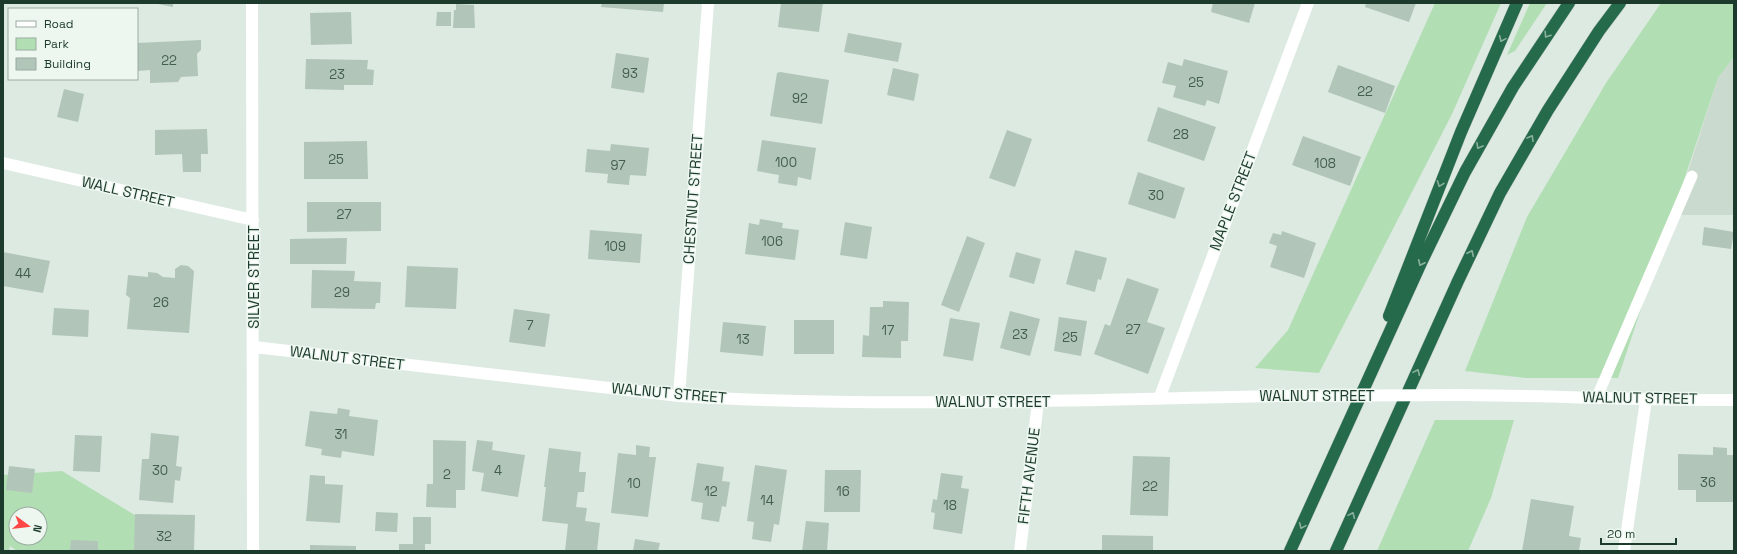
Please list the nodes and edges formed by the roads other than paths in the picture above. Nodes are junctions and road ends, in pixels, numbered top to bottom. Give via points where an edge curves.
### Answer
1 (252, 3) edge
2 (708, 3) edge
3 (1308, 3) edge
4 (1517, 3) edge
5 (1569, 3) edge
6 (1620, 3) edge
7 (3, 163) edge
8 (1692, 176) dead end
9 (253, 220) junction
10 (254, 347) junction
11 (679, 396) junction
12 (1597, 397) junction
13 (1159, 399) junction
14 (1646, 400) junction
15 (1734, 400) edge
16 (1038, 402) junction
17 (1335, 452) junction
18 (253, 551) edge
19 (1020, 551) edge
20 (1290, 551) edge
21 (1336, 551) edge
22 (1624, 551) edge

1 - 9 street, SILVER STREET
2 - 11 street, CHESTNUT STREET
3 - 13 street, MAPLE STREET
4 -> 17 highway via 1461,132
5 -> 17 highway via 1513,87 1465,172
21 -> 6 highway via 1500,193 1548,110
7 - 9 street, WALL STREET
8 - 12 lane
9 - 10 street, SILVER STREET
10 - 11 street, WALNUT STREET
10 - 18 street, SILVER STREET
11 - 16 street, WALNUT STREET via 797,401
12 - 13 street, WALNUT STREET, bridge via 1464,395
12 - 14 street, WALNUT STREET
13 - 16 street, WALNUT STREET
14 - 15 street, WALNUT STREET
14 - 22 street
16 - 19 street, FIFTH AVENUE
17 -> 20 highway

